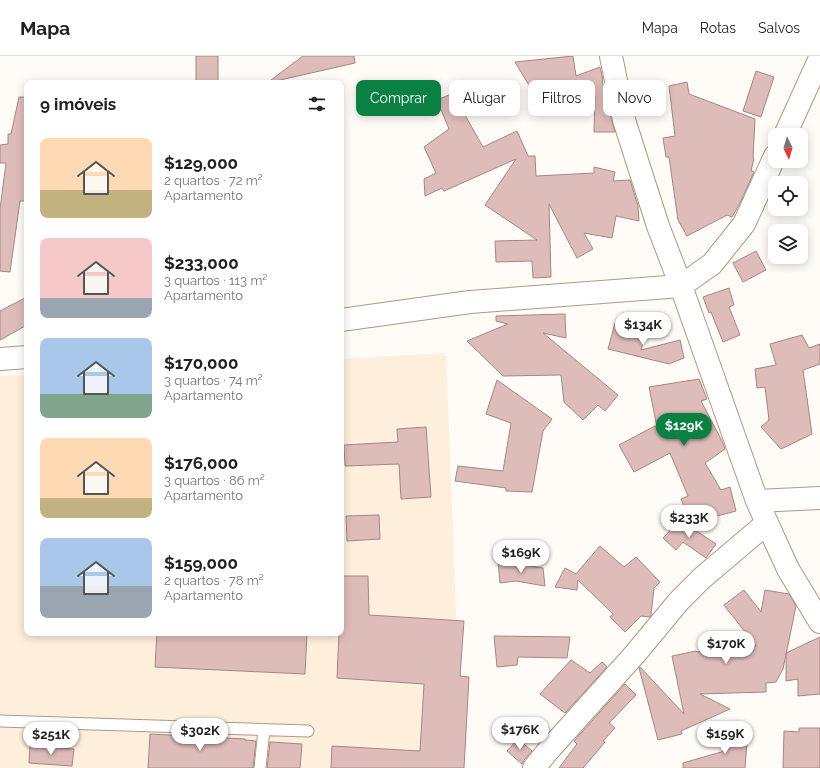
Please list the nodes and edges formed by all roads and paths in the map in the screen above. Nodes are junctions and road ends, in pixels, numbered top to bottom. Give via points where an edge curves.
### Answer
1 (611, 56) edge
2 (820, 58) edge
3 (788, 128) edge
4 (770, 168) edge
5 (682, 286) junction
6 (344, 320) edge
7 (24, 357) edge
8 (0, 359) edge
9 (820, 498) edge
10 (757, 501) junction
11 (767, 522) junction
12 (820, 622) edge
13 (0, 721) edge
14 (264, 730) junction
15 (308, 731) dead end
16 (260, 768) edge
17 (534, 768) edge

1 - 5 street via 624,120 658,226
2 - 3 street
4 - 5 street via 744,224 712,264
5 - 6 street via 470,302
5 - 10 street
7 - 8 street
9 - 10 street
10 - 11 street
11 - 12 street via 788,569
11 - 17 street via 679,601
13 - 14 lane
14 - 15 lane
14 - 16 lane

